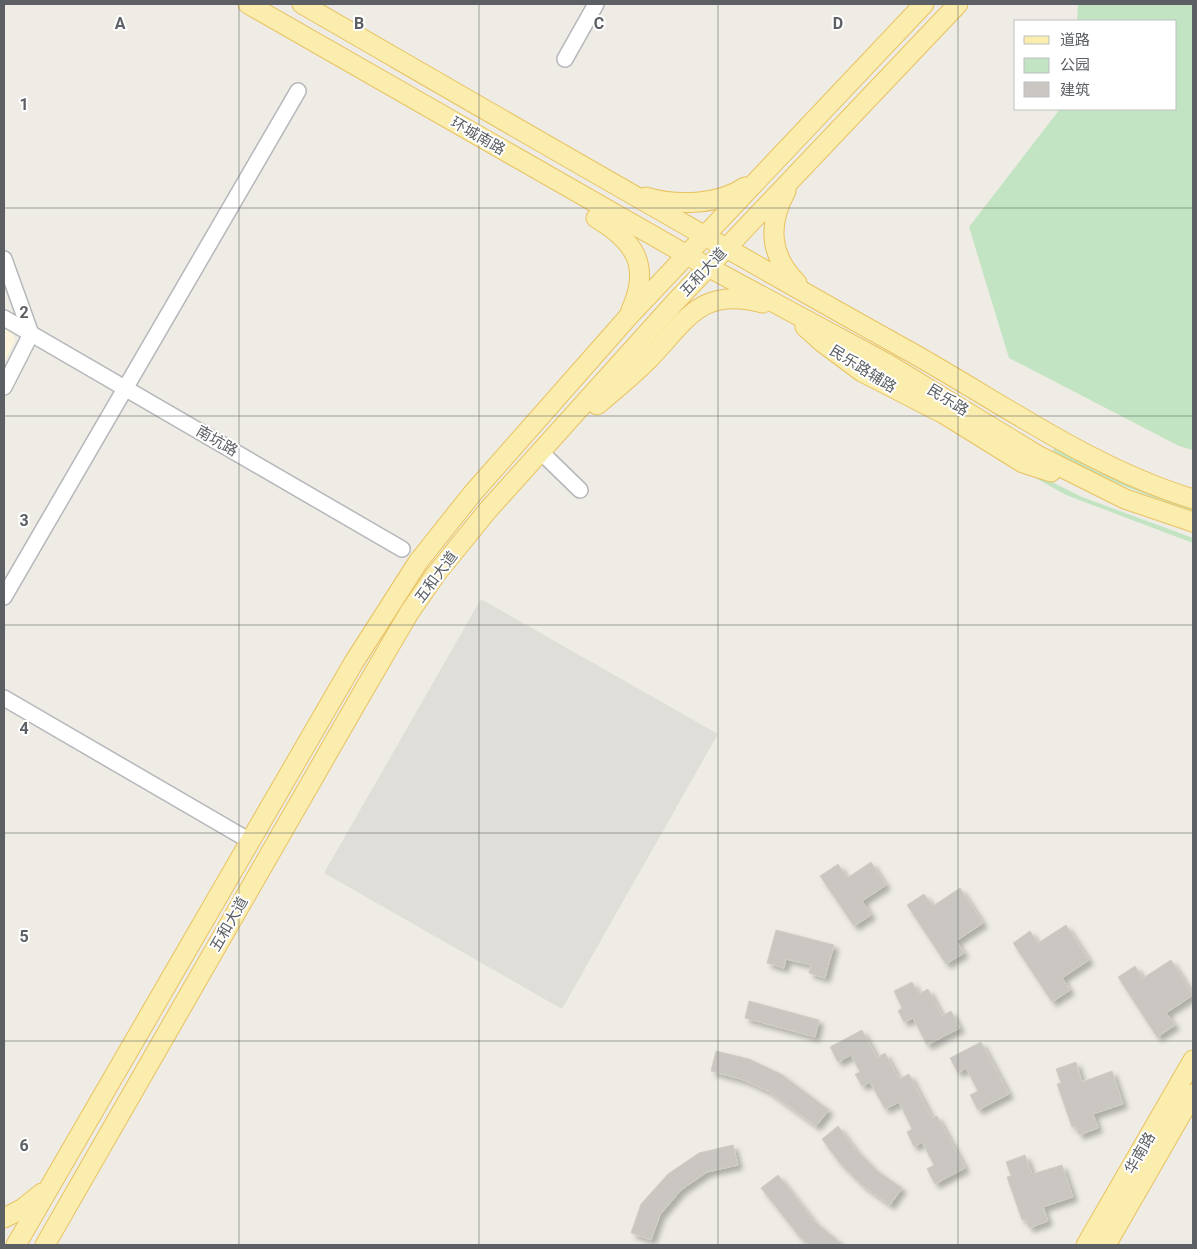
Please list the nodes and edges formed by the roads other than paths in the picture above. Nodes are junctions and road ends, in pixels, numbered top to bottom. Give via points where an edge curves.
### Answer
1 (248, 4) edge
2 (302, 4) edge
3 (596, 4) edge
4 (923, 4) edge
5 (958, 4) edge
6 (565, 59) dead end
7 (298, 91) dead end
8 (546, 145) junction
9 (533, 167) junction
10 (798, 171) junction
11 (758, 178) junction
12 (627, 191) junction
13 (704, 236) junction
14 (726, 248) junction
15 (686, 255) junction
16 (4, 259) edge
17 (708, 267) junction
18 (808, 295) junction
19 (785, 309) junction
20 (629, 316) junction
21 (4, 318) edge
22 (31, 334) junction
23 (4, 387) edge
24 (125, 388) junction
25 (542, 453) junction
26 (1084, 480) junction
27 (580, 490) dead end
28 (1193, 499) edge
29 (1193, 522) edge
30 (402, 549) dead end
31 (4, 597) edge
32 (4, 698) edge
33 (250, 841) junction
34 (1193, 1060) edge
35 (1193, 1094) edge
36 (53, 1181) junction
37 (70, 1201) junction
38 (4, 1218) edge
39 (16, 1245) edge
40 (45, 1245) edge
41 (63, 1245) edge
42 (1086, 1245) edge
43 (1106, 1245) edge

1 - 9 main road, 环城南路
2 - 8 main road, 环城南路
3 - 6 street
4 - 11 main road, 五和大道
5 - 10 main road, 五和大道
7 - 24 street
8 - 9 main road
8 - 12 main road, 环城南路
9 - 15 main road, 环城南路
9 - 20 main road via 578,208 616,230 630,244 641,278
10 - 14 main road, 五和大道
10 - 18 main road via 779,203 773,243 783,267
11 - 12 main road via 739,191 701,201 679,203
11 - 13 main road, 五和大道
12 - 13 main road, 环城南路
13 - 14 main road, 环城南路
13 - 15 main road, 五和大道
14 - 17 main road, 五和大道
14 - 18 main road, 民乐路
15 - 17 main road, 环城南路
15 - 20 main road, 五和大道
16 - 22 street
17 - 19 main road, 民乐路
17 - 25 main road, 五和大道
18 - 28 main road, 民乐路 via 1066,444 1114,469
19 - 25 main road via 733,298 698,308 635,372
19 - 26 main road, 民乐路 via 888,364
19 - 26 main road, 民乐路辅路 via 862,372 917,407 944,414 1023,463
20 - 33 main road, 五和大道 via 472,494 418,562 380,620
21 - 22 street, 南坑路
22 - 23 street
22 - 24 street, 南坑路
24 - 30 street, 南坑路
24 - 31 street
25 - 27 street
25 - 37 main road, 五和大道 via 488,510 409,613
26 - 29 main road, 民乐路 via 1125,499
32 - 33 street
33 - 36 main road, 五和大道
34 - 42 main road, 华南路
35 - 43 main road, 华南路
36 - 38 main road via 26,1206
36 - 39 main road, 五和大道
37 - 40 main road, 五和大道
37 - 41 main road via 63,1228

